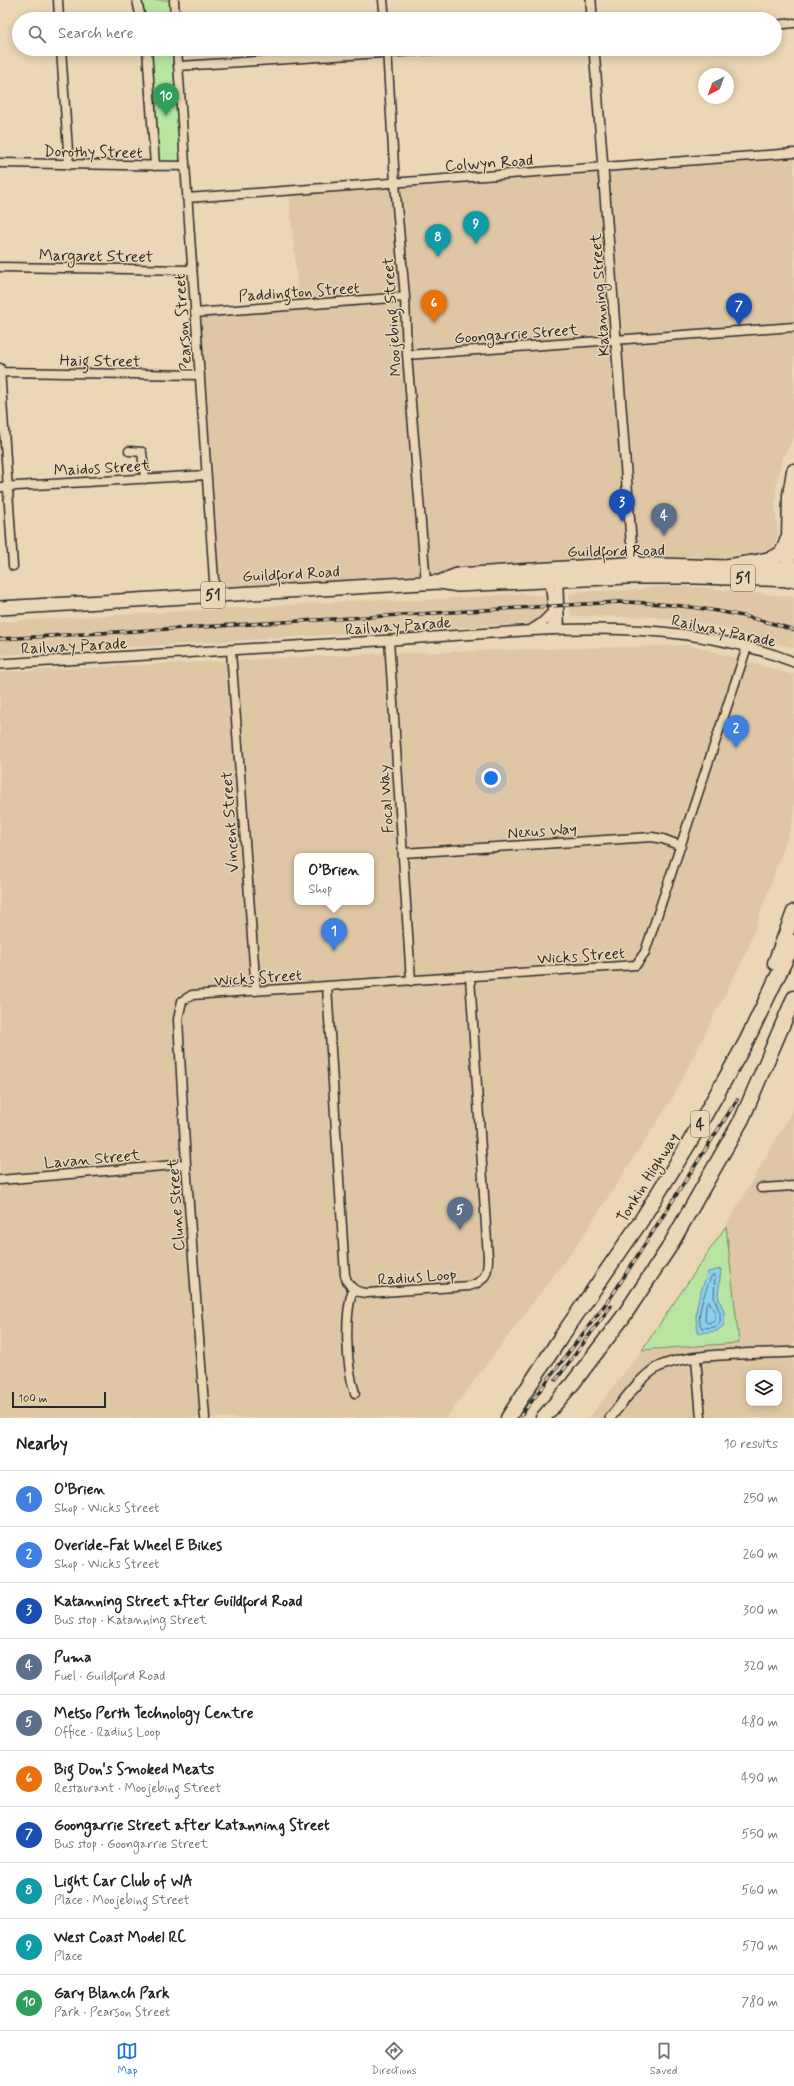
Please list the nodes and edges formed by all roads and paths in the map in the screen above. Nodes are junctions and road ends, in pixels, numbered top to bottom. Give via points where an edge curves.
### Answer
1 (58, 0) edge
2 (137, 0) edge
3 (174, 0) edge
4 (383, 0) edge
5 (591, 0) edge
6 (59, 12) edge
7 (140, 12) edge
8 (175, 12) edge
9 (384, 12) edge
10 (592, 12) edge
11 (794, 23) edge
12 (782, 24) edge
13 (61, 56) edge
14 (147, 56) edge
15 (177, 56) edge
16 (317, 56) edge
17 (387, 56) edge
18 (595, 56) edge
19 (178, 66) junction
20 (794, 153) edge
21 (0, 163) edge
22 (69, 165) junction
23 (155, 166) junction
24 (185, 166) junction
25 (605, 168) junction
26 (395, 183) junction
27 (187, 198) junction
28 (0, 267) edge
29 (192, 270) junction
30 (405, 297) junction
31 (195, 313) junction
32 (794, 327) edge
33 (617, 340) junction
34 (407, 355) junction
35 (0, 368) edge
36 (0, 372) edge
37 (200, 375) junction
38 (129, 451) dead end
39 (794, 471) edge
40 (206, 475) junction
41 (145, 479) junction
42 (4, 487) edge
43 (789, 535) junction
44 (13, 566) dead end
45 (728, 566) junction
46 (632, 571) junction
47 (553, 574) junction
48 (791, 575) edge
49 (426, 582) junction
50 (215, 594) junction
51 (0, 608) edge
52 (553, 612) junction
53 (556, 630) junction
54 (528, 631) junction
55 (389, 640) junction
56 (747, 647) junction
57 (231, 651) junction
58 (794, 662) edge
59 (0, 664) edge
60 (681, 846) junction
61 (403, 853) junction
62 (794, 912) edge
63 (794, 942) edge
64 (470, 977) junction
65 (411, 981) junction
66 (327, 986) junction
67 (256, 991) junction
68 (192, 995) joint
69 (794, 998) edge
70 (794, 1012) edge
71 (746, 1042) junction
72 (773, 1051) junction
73 (186, 1164) junction
74 (0, 1180) edge
75 (794, 1186) edge
76 (761, 1188) dead end
77 (353, 1289) junction
78 (561, 1337) junction
79 (794, 1352) edge
80 (696, 1358) junction
81 (355, 1393) dead end
82 (205, 1418) edge
83 (500, 1418) edge
84 (508, 1418) edge
85 (543, 1418) edge
86 (610, 1418) edge
87 (701, 1418) edge

1 - 6 street
2 - 7 street
3 - 8 street
4 - 9 street
5 - 10 street
11 - 12 street
13 - 22 street
14 - 23 street
15 - 19 street, Pearson Street
16 - 19 street
17 - 26 street, Moojebing Street
18 - 25 street, Katanning Street
19 - 24 street, Pearson Street
20 - 25 street, Colwyn Road
21 - 22 street, Dorothy Street
22 - 23 street, Dorothy Street
23 - 24 street, Dorothy Street
24 - 27 street, Pearson Street
25 - 26 street, Colwyn Road
25 - 33 street, Katanning Street
26 - 27 street, Colwyn Road
26 - 30 street, Moojebing Street
27 - 29 street, Pearson Street
28 - 29 street, Margaret Street
29 - 31 street, Pearson Street
30 - 31 street, Paddington Street
30 - 34 street, Moojebing Street
31 - 37 street, Pearson Street
32 - 33 street, Goongarrie Street
33 - 34 street, Goongarrie Street
33 - 46 street, Katanning Street
34 - 49 street, Moojebing Street
35 - 36 street
36 - 37 street, Haig Street
36 - 42 street
37 - 40 street, Pearson Street
38 - 41 street via 142,452
39 - 43 highway via 790,495
40 - 41 street, Maidos Street
40 - 50 street, Pearson Street
41 - 42 street, Maidos Street
42 - 44 street
43 - 45 highway via 779,555
43 - 48 highway
45 - 46 highway, Guildford Road / 51
45 - 48 highway, Guildford Road / 51
46 - 47 highway, Guildford Road / 51
46 - 48 highway, Guildford Road / 51
47 - 49 highway, Guildford Road / 51 via 457,575 440,582
47 - 52 street
47 - 53 street
49 - 50 highway, Guildford Road / 51
50 - 51 highway, Guildford Road / 51
52 - 53 street
52 - 54 street via 542,623
53 - 54 street, Railway Parade
53 - 56 street, Railway Parade via 673,633
54 - 55 street, Railway Parade
55 - 57 street, Railway Parade
55 - 61 street, Focal Way
56 - 58 street, Railway Parade
56 - 60 street, Wicks Street
57 - 59 street, Railway Parade
57 - 67 street, Vincent Street
60 - 61 street, Nexus Way via 652,837
60 - 64 street, Wicks Street via 645,952 636,965
61 - 65 street, Focal Way
62 - 71 highway
63 - 71 highway, Tonkin Highway / 4
64 - 65 street, Wicks Street
64 - 77 street, Radius Loop via 488,1258 486,1276 469,1286 368,1293
65 - 66 street, Wicks Street
66 - 67 street, Wicks Street
66 - 77 street via 344,1270 346,1279
67 - 68 street, Wicks Street
68 - 73 street, Clune Street via 182,1002 178,1019
69 - 72 highway, 4
70 - 72 highway
71 - 78 highway, Tonkin Highway / 4 via 640,1224
72 - 85 highway, 4 via 736,1131 668,1249 622,1317 573,1383
73 - 74 street, Lavan Street
73 - 82 street, Clune Street
75 - 76 street
77 - 81 street via 347,1312 350,1373
78 - 83 highway
78 - 84 highway, Tonkin Highway / 4
79 - 80 street
80 - 86 street via 657,1368 632,1390
80 - 87 street

